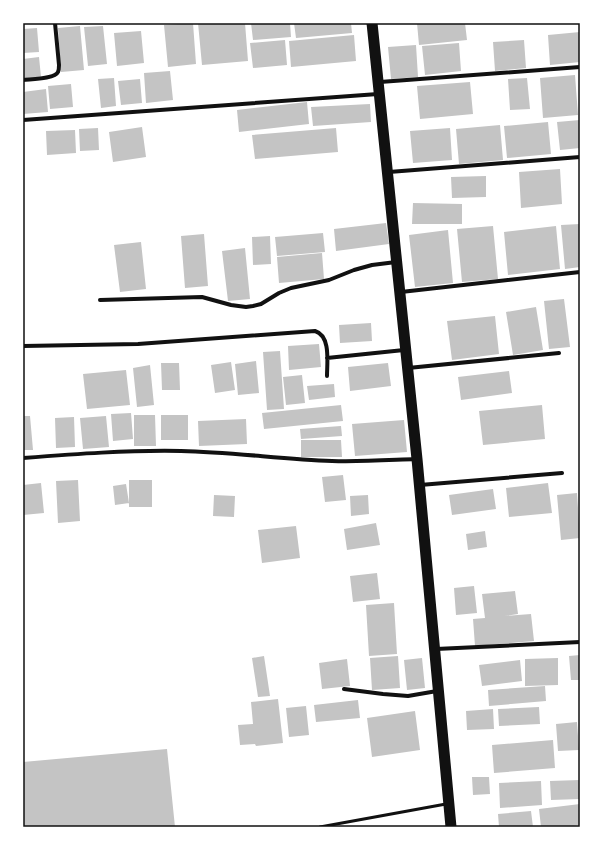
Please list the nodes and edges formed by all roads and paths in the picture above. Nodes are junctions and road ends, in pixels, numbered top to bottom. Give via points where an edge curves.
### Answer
1 (54, 23) edge
2 (372, 23) edge
3 (580, 67) edge
4 (23, 80) edge
5 (377, 82) junction
6 (378, 94) junction
7 (23, 120) edge
8 (580, 157) edge
9 (387, 172) junction
10 (397, 261) junction
11 (580, 272) edge
12 (400, 292) junction
13 (100, 300) dead end
14 (23, 346) edge
15 (406, 350) junction
16 (559, 354) dead end
17 (327, 358) junction
18 (408, 368) junction
19 (327, 376) dead end
20 (23, 458) edge
21 (417, 459) junction
22 (562, 473) dead end
23 (419, 485) junction
24 (580, 642) edge
25 (436, 649) junction
26 (344, 690) dead end
27 (439, 690) junction
28 (449, 804) junction
29 (320, 827) edge
30 (452, 827) edge

1 - 4 street via 58,72 50,77
2 - 5 highway
3 - 5 street
5 - 6 highway
6 - 7 street
6 - 9 highway
8 - 9 street
9 - 10 highway
10 - 12 highway
10 - 13 street via 372,265 329,280 296,286 261,304 246,307 202,297
11 - 12 street
12 - 15 highway
14 - 17 street via 138,344 315,331 326,341
15 - 17 street
15 - 18 highway
16 - 18 street
17 - 19 street
18 - 21 highway
20 - 21 street via 179,451 333,461
21 - 23 highway
22 - 23 street
23 - 25 highway
24 - 25 street
25 - 27 highway
26 - 27 street via 408,696
27 - 28 highway
28 - 29 lane
28 - 30 highway

